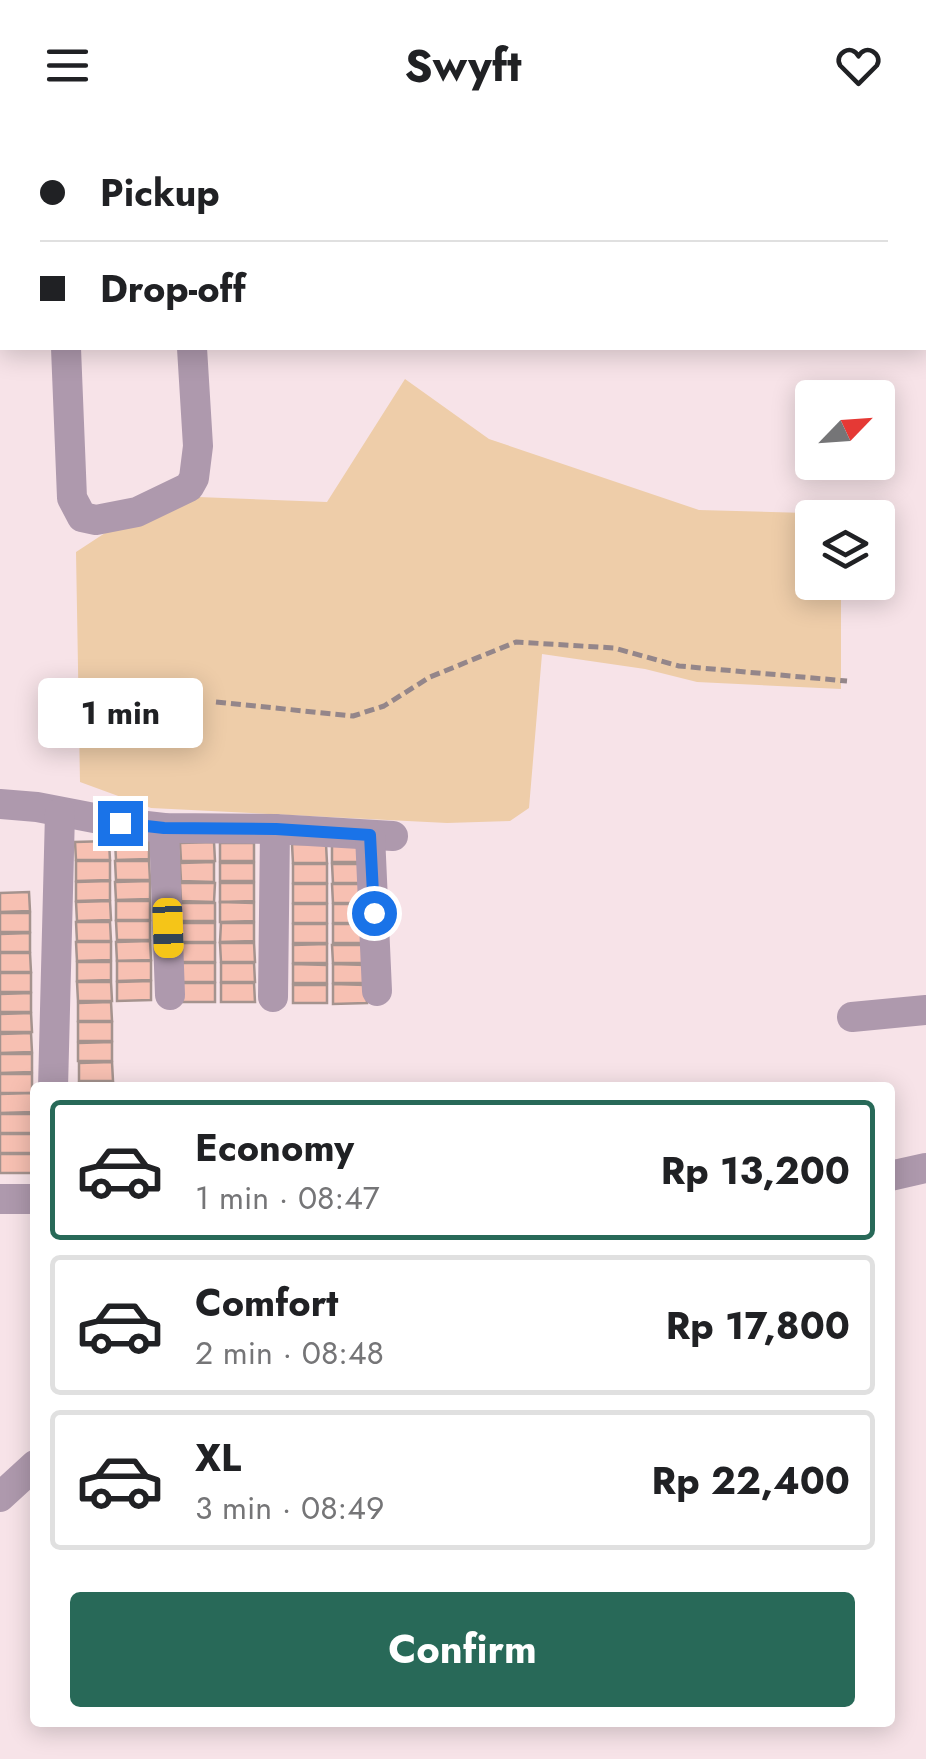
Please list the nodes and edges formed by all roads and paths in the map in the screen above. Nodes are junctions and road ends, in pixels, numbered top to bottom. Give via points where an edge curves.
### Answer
1 (66, 350) edge
2 (192, 350) edge
3 (847, 681) dead end
4 (216, 702) dead end
5 (0, 804) edge
6 (60, 813) junction
7 (164, 828) junction
8 (276, 829) junction
9 (377, 991) dead end
10 (170, 995) dead end
11 (273, 997) dead end
12 (926, 1010) edge
13 (852, 1016) dead end
14 (53, 1082) edge
15 (926, 1168) edge
16 (895, 1175) edge
17 (0, 1198) edge
18 (30, 1199) edge
19 (30, 1470) edge
20 (0, 1498) edge

1 - 2 street via 72,498 91,520 136,512 193,482 198,446
3 - 4 path via 678,666 614,648 516,642 353,716
5 - 6 street
6 - 7 street
6 - 14 street
7 - 8 street
7 - 10 street
8 - 9 street via 381,835
8 - 11 street
12 - 13 street
15 - 16 street
17 - 18 street
19 - 20 street

